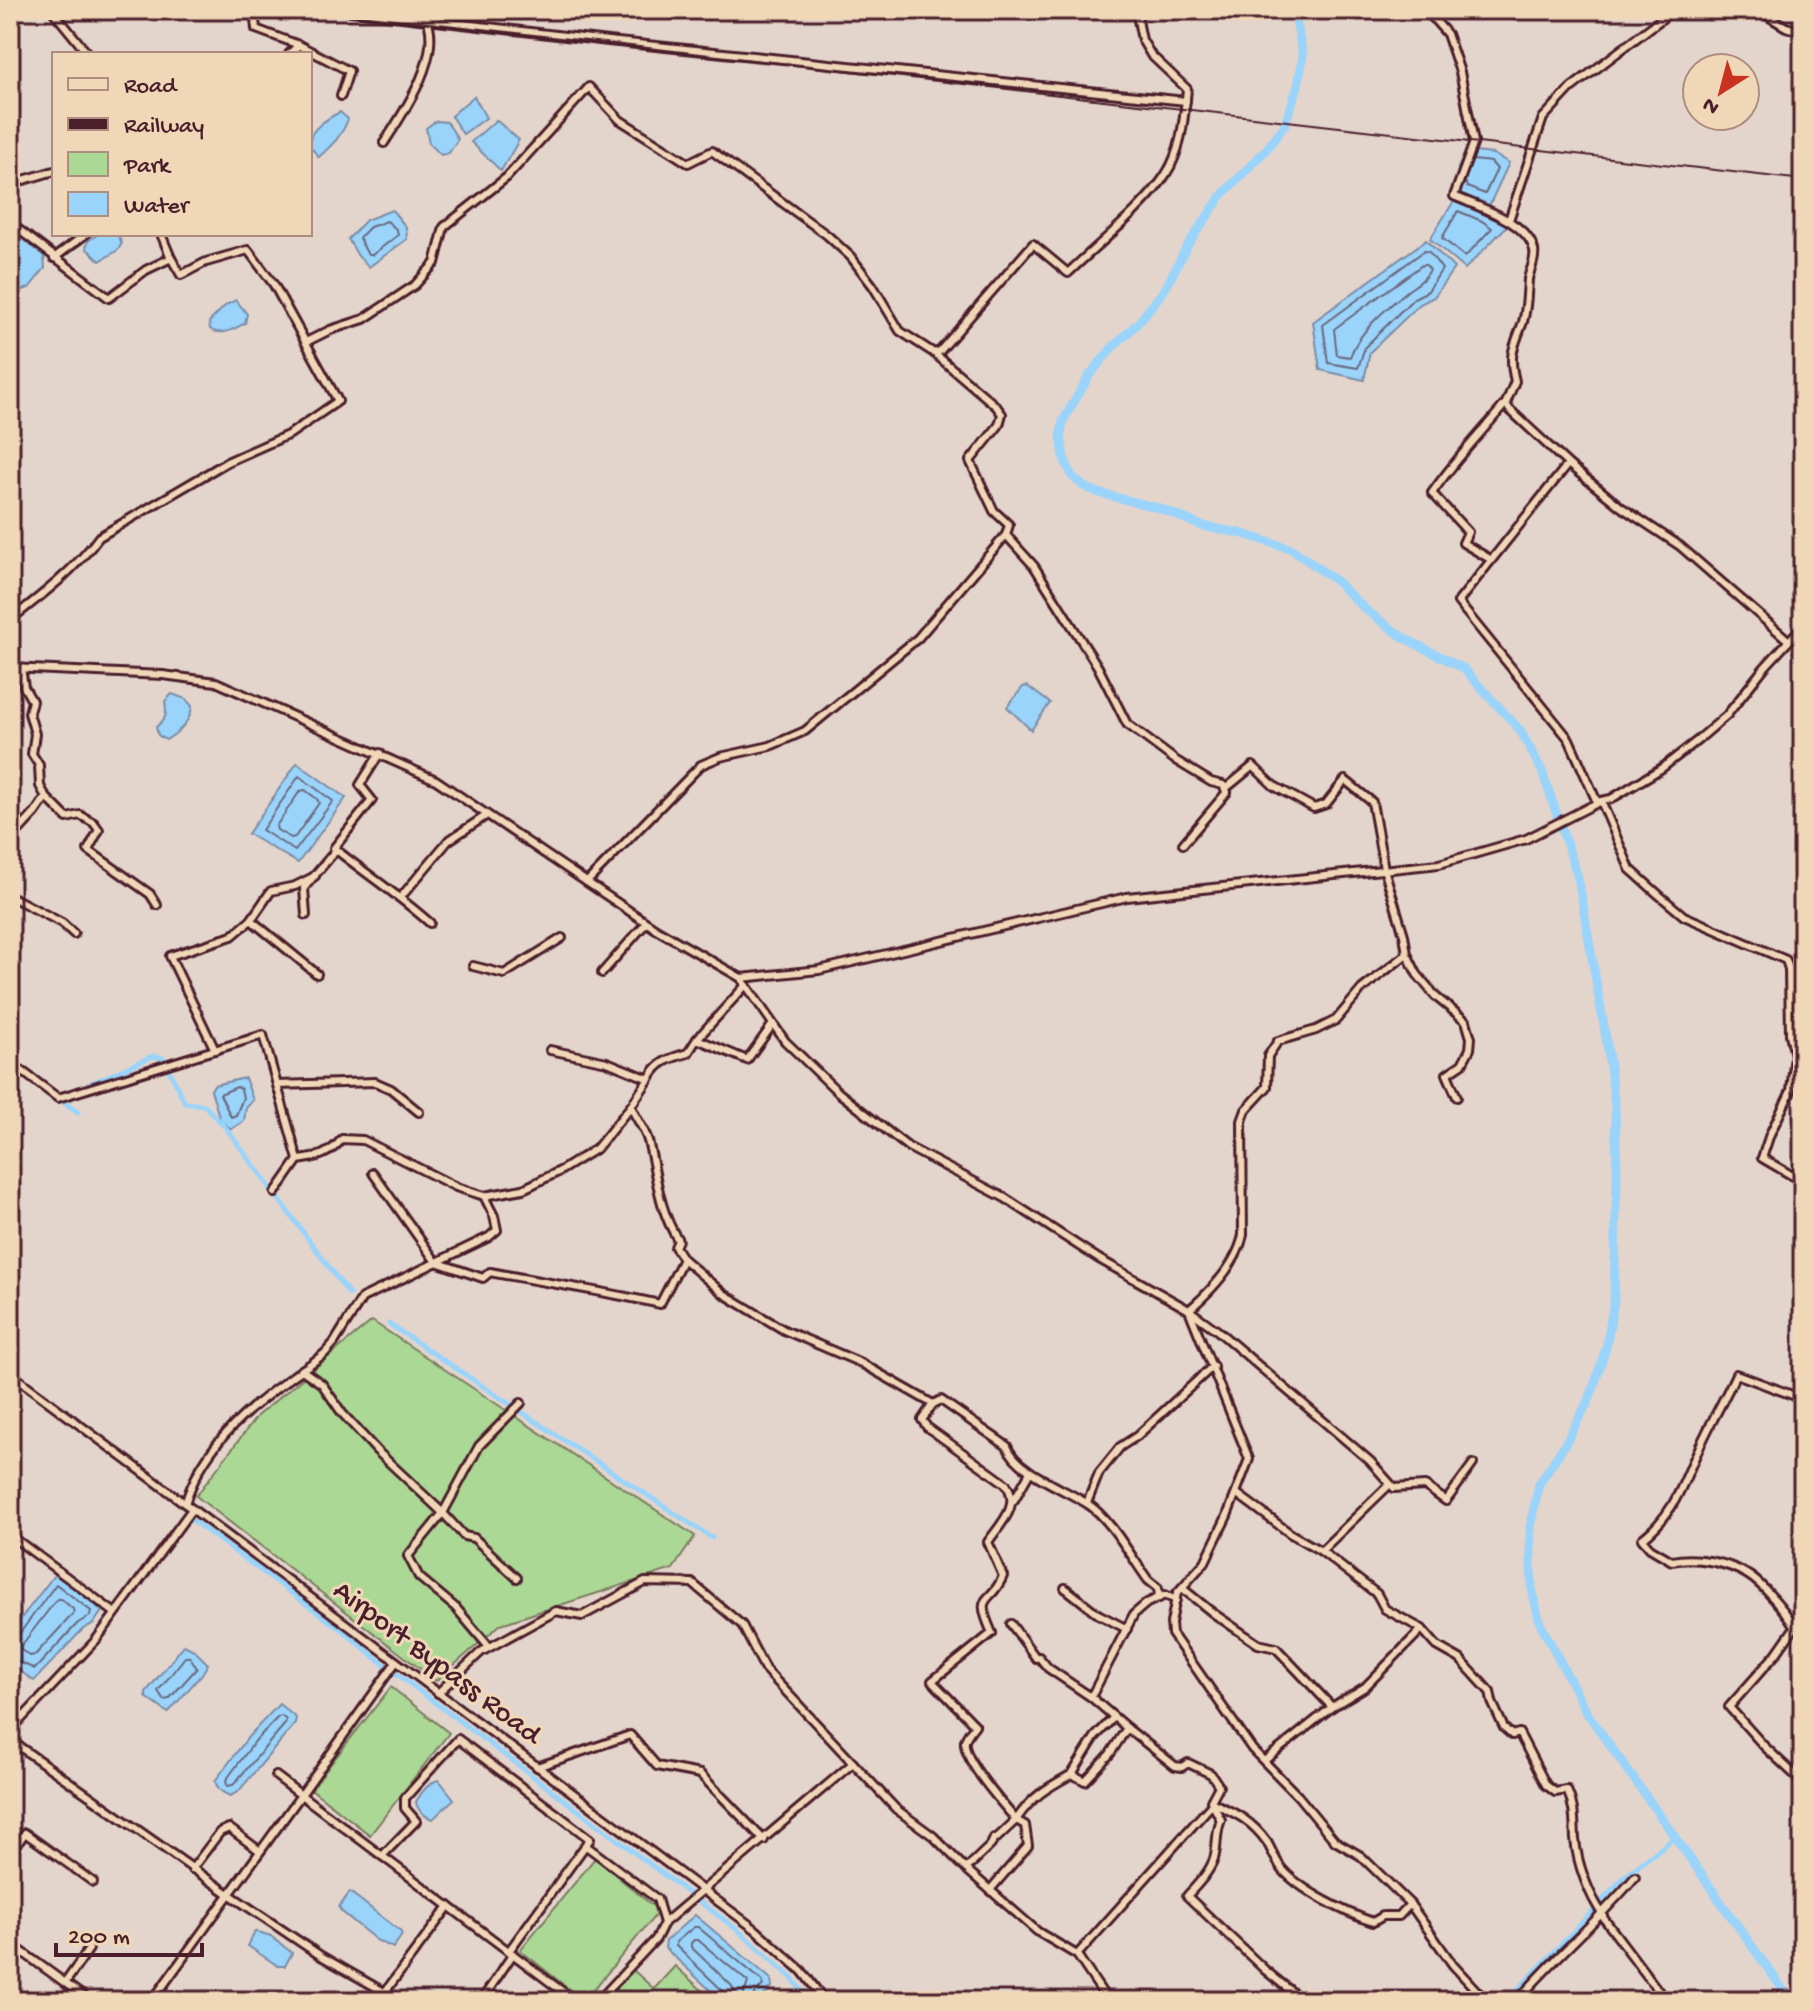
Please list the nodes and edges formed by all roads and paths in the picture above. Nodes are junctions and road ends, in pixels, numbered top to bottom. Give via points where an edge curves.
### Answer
1 (52, 10) edge
2 (254, 10) edge
3 (342, 10) edge
4 (419, 10) edge
5 (1136, 10) edge
6 (1426, 10) edge
7 (1668, 10) edge
8 (1758, 10) edge
9 (423, 19) junction
10 (1803, 32) edge
11 (299, 45) junction
12 (86, 52) edge
13 (291, 52) edge
14 (341, 96) dead end
15 (1186, 101) junction
16 (384, 143) dead end
17 (52, 172) edge
18 (10, 184) edge
19 (1509, 220) junction
20 (10, 223) edge
21 (83, 236) edge
22 (162, 236) edge
23 (54, 258) junction
24 (171, 258) junction
25 (306, 342) junction
26 (934, 353) junction
27 (1506, 403) junction
28 (1568, 464) junction
29 (1006, 535) junction
30 (1490, 559) junction
31 (10, 620) edge
32 (1803, 631) edge
33 (1789, 641) junction
34 (10, 668) edge
35 (21, 668) junction
36 (380, 753) junction
37 (1225, 789) junction
38 (46, 797) junction
39 (1599, 802) junction
40 (487, 815) junction
41 (10, 840) edge
42 (1183, 844) dead end
43 (336, 850) junction
44 (1384, 869) junction
45 (315, 876) junction
46 (587, 882) junction
47 (10, 896) edge
48 (401, 897) junction
49 (157, 905) dead end
50 (306, 915) dead end
51 (251, 920) junction
52 (430, 923) dead end
53 (646, 923) junction
54 (74, 934) dead end
55 (562, 938) dead end
56 (1407, 954) junction
57 (473, 966) dead end
58 (1789, 969) junction
59 (1803, 971) edge
60 (602, 973) dead end
61 (317, 974) dead end
62 (741, 978) junction
63 (746, 985) junction
64 (773, 1024) junction
65 (697, 1039) junction
66 (215, 1050) junction
67 (550, 1050) dead end
68 (10, 1062) edge
69 (649, 1079) junction
70 (277, 1085) junction
71 (1457, 1097) dead end
72 (631, 1106) junction
73 (419, 1112) dead end
74 (298, 1160) junction
75 (373, 1173) dead end
76 (1803, 1182) edge
77 (275, 1193) dead end
78 (484, 1196) junction
79 (683, 1259) junction
80 (436, 1262) junction
81 (1189, 1310) junction
82 (1213, 1366) junction
83 (302, 1370) junction
84 (10, 1373) edge
85 (1803, 1399) edge
86 (521, 1403) dead end
87 (933, 1404) junction
88 (1473, 1464) dead end
89 (1030, 1472) junction
90 (1390, 1484) junction
91 (1236, 1493) junction
92 (1013, 1503) junction
93 (1087, 1503) junction
94 (185, 1504) junction
95 (192, 1509) junction
96 (443, 1513) junction
97 (10, 1535) edge
98 (1321, 1551) junction
99 (517, 1578) dead end
100 (1065, 1588) dead end
101 (1182, 1588) junction
102 (1159, 1598) junction
103 (1176, 1600) junction
104 (115, 1613) junction
105 (1011, 1624) dead end
106 (1127, 1629) junction
107 (1422, 1629) junction
108 (489, 1647) junction
109 (396, 1662) junction
110 (438, 1693) junction
111 (1091, 1697) junction
112 (1332, 1707) junction
113 (1114, 1717) junction
114 (1127, 1728) junction
115 (10, 1731) edge
116 (10, 1740) edge
117 (1264, 1761) junction
118 (853, 1763) junction
119 (537, 1767) junction
120 (1072, 1774) junction
121 (276, 1776) dead end
122 (1803, 1788) edge
123 (301, 1795) junction
124 (1213, 1803) junction
125 (1016, 1820) junction
126 (764, 1840) junction
127 (585, 1845) junction
128 (260, 1851) junction
129 (10, 1854) edge
130 (382, 1856) junction
131 (192, 1869) junction
132 (966, 1869) junction
133 (1635, 1877) dead end
134 (93, 1882) dead end
135 (990, 1890) junction
136 (704, 1892) junction
137 (229, 1894) junction
138 (1410, 1904) junction
139 (449, 1906) junction
140 (1602, 1916) junction
141 (664, 1923) junction
142 (10, 1943) edge
143 (89, 1949) dead end
144 (511, 1953) junction
145 (1077, 1955) junction
146 (65, 1983) junction
147 (385, 1992) junction
148 (90, 2001) edge
149 (152, 2001) edge
150 (400, 2001) edge
151 (481, 2001) edge
152 (575, 2001) edge
153 (598, 2001) edge
154 (825, 2001) edge
155 (1108, 2001) edge
156 (1303, 2001) edge
157 (1486, 2001) edge
158 (1517, 2001) edge
159 (1666, 2001) edge

1 - 12 street
2 - 11 street via 256,29
3 - 9 street
4 - 9 street
5 - 15 street via 1142,40 1187,89
6 - 19 street via 1447,34 1474,143 1454,196
7 - 19 street via 1571,88 1543,118
8 - 10 street
9 - 15 street
9 - 16 street via 432,35 423,72
11 - 13 street
11 - 14 street via 349,71
15 - 26 street via 1167,174 1143,201 1068,273 1033,244
17 - 18 street
19 - 27 street via 1530,241 1534,257 1524,319 1510,359 1515,381
20 - 23 street
21 - 23 street
22 - 24 street
23 - 24 street via 109,298
24 - 25 street via 181,275 248,250
25 - 26 street via 364,319 415,285 435,263 444,227 507,177 589,87 620,120 660,148 688,163 712,151 827,235 851,257 900,331
25 - 31 street via 338,401 290,434 227,462 99,537 87,554
26 - 29 street via 1002,414 970,461 994,511 1009,525
27 - 28 street
27 - 30 street via 1432,493 1468,532 1463,543
28 - 30 street
28 - 33 street via 1680,546
29 - 37 street via 1034,566 1127,724
29 - 46 street via 918,638 839,705 805,731 701,765
30 - 39 street via 1458,602 1569,739
32 - 33 street
33 - 39 street via 1727,715 1698,740 1662,768
34 - 35 street
35 - 36 street via 205,679
35 - 38 street via 32,701 32,754
36 - 40 street via 436,780
36 - 43 street via 360,785 372,800
37 - 42 street
37 - 44 street via 1253,766 1274,786 1314,808 1326,804 1342,781 1348,781 1372,802
38 - 41 street
38 - 49 street via 67,818 80,815 94,823 98,835 88,850 150,894
39 - 44 street via 1526,839 1439,864
39 - 58 street via 1630,869 1684,916 1786,960
40 - 46 street
40 - 48 street via 446,843
43 - 45 street
43 - 48 street
44 - 56 street
44 - 62 street via 1127,897 819,970
45 - 50 street via 304,888
45 - 51 street via 271,891
46 - 53 street
47 - 54 street
48 - 52 street
51 - 61 street
51 - 66 street via 232,936 170,956
53 - 60 street
53 - 62 street
55 - 57 street via 504,974
56 - 71 street via 1436,997 1466,1021 1470,1049 1462,1064 1447,1074
56 - 81 street via 1362,989 1336,1020 1283,1038 1272,1048 1267,1087 1242,1121 1241,1245
58 - 59 street
58 - 76 street via 1795,1055 1791,1091 1762,1158
62 - 63 street
63 - 64 street
63 - 65 street
64 - 65 street via 747,1060
64 - 81 street via 838,1092 908,1147 1005,1198
65 - 69 street via 688,1053 654,1068
66 - 68 street via 58,1098
66 - 70 street via 263,1035
67 - 69 street via 607,1062
69 - 72 street
70 - 73 street via 375,1082
70 - 74 street
72 - 78 street via 597,1148 560,1171 523,1189
72 - 79 street via 647,1136 658,1192
74 - 77 street
74 - 78 street via 333,1150 342,1139 363,1140
75 - 80 street
78 - 80 street via 497,1230
79 - 80 street via 660,1304 490,1272 483,1278
79 - 87 street via 724,1294 774,1324 861,1363
80 - 83 street via 362,1298 334,1343
81 - 82 street
81 - 90 street via 1370,1461
82 - 91 street via 1249,1459
82 - 93 street via 1120,1447 1099,1473
83 - 94 street via 229,1429 205,1459
83 - 96 street via 322,1384 377,1451
84 - 94 street, Airport Bypass Road
85 - 122 street via 1736,1374 1680,1495 1642,1539 1672,1561 1705,1561 1748,1575 1789,1617 1795,1627 1729,1707
86 - 96 street via 479,1446
87 - 89 street via 941,1400 979,1425
87 - 92 street via 922,1420 927,1427 1006,1484
88 - 90 street via 1446,1501 1425,1486
89 - 92 street
89 - 93 street
90 - 98 street
91 - 98 street
91 - 101 street via 1205,1562
92 - 125 street via 988,1542 1003,1576 982,1612 992,1633 932,1681 975,1725 966,1748 976,1770
93 - 102 street via 1158,1588
94 - 95 street, Airport Bypass Road
95 - 104 street
95 - 109 street, Airport Bypass Road
96 - 99 street
96 - 108 street via 408,1556 419,1577 456,1608
97 - 104 street
98 - 107 street via 1377,1594 1385,1609
100 - 106 street
101 - 103 street
101 - 112 street via 1258,1644 1276,1648
102 - 103 street
102 - 106 street via 1134,1614
103 - 117 street via 1172,1634
104 - 115 street
105 - 111 street via 1036,1658
106 - 111 street
107 - 112 street via 1365,1687
107 - 140 street via 1490,1692 1504,1728 1512,1735 1519,1733 1546,1785 1555,1792 1567,1790 1574,1804 1580,1863
108 - 110 street
108 - 118 street via 556,1611 582,1616 645,1582 692,1583 742,1625 765,1669
109 - 110 street, Airport Bypass Road
109 - 123 street
110 - 119 street, Airport Bypass Road
111 - 113 street
112 - 117 street
113 - 114 street
113 - 120 street
114 - 120 street via 1085,1781
114 - 124 street via 1175,1766 1188,1763 1211,1774 1219,1786
116 - 131 street
117 - 138 street via 1335,1841 1361,1856
118 - 126 street
118 - 132 street via 896,1809
119 - 126 street via 630,1735 657,1766 700,1774
119 - 136 street, Airport Bypass Road
120 - 125 street via 1035,1796
121 - 123 street
123 - 128 street
123 - 130 street
124 - 138 street via 1245,1816 1298,1883 1357,1917 1373,1922 1399,1916
124 - 145 street
124 - 156 street via 1221,1820 1215,1857 1187,1896
125 - 132 street
125 - 135 street via 1025,1825 1028,1846
126 - 136 street
127 - 130 street via 590,1839 458,1739 405,1798 405,1808 416,1821
127 - 141 street via 657,1899
127 - 144 street
128 - 131 street via 229,1828 220,1832
128 - 137 street
129 - 134 street via 25,1833
130 - 139 street
131 - 137 street
132 - 135 street
133 - 140 street
135 - 145 street via 1038,1932
136 - 141 street
136 - 154 street, Airport Bypass Road via 780,1949
137 - 147 street
137 - 149 street
138 - 157 street
139 - 144 street
139 - 147 street
140 - 158 street
140 - 159 street
141 - 153 street via 656,1939
142 - 146 street
143 - 146 street
144 - 151 street
144 - 152 street
145 - 155 street
146 - 148 street
147 - 150 street

